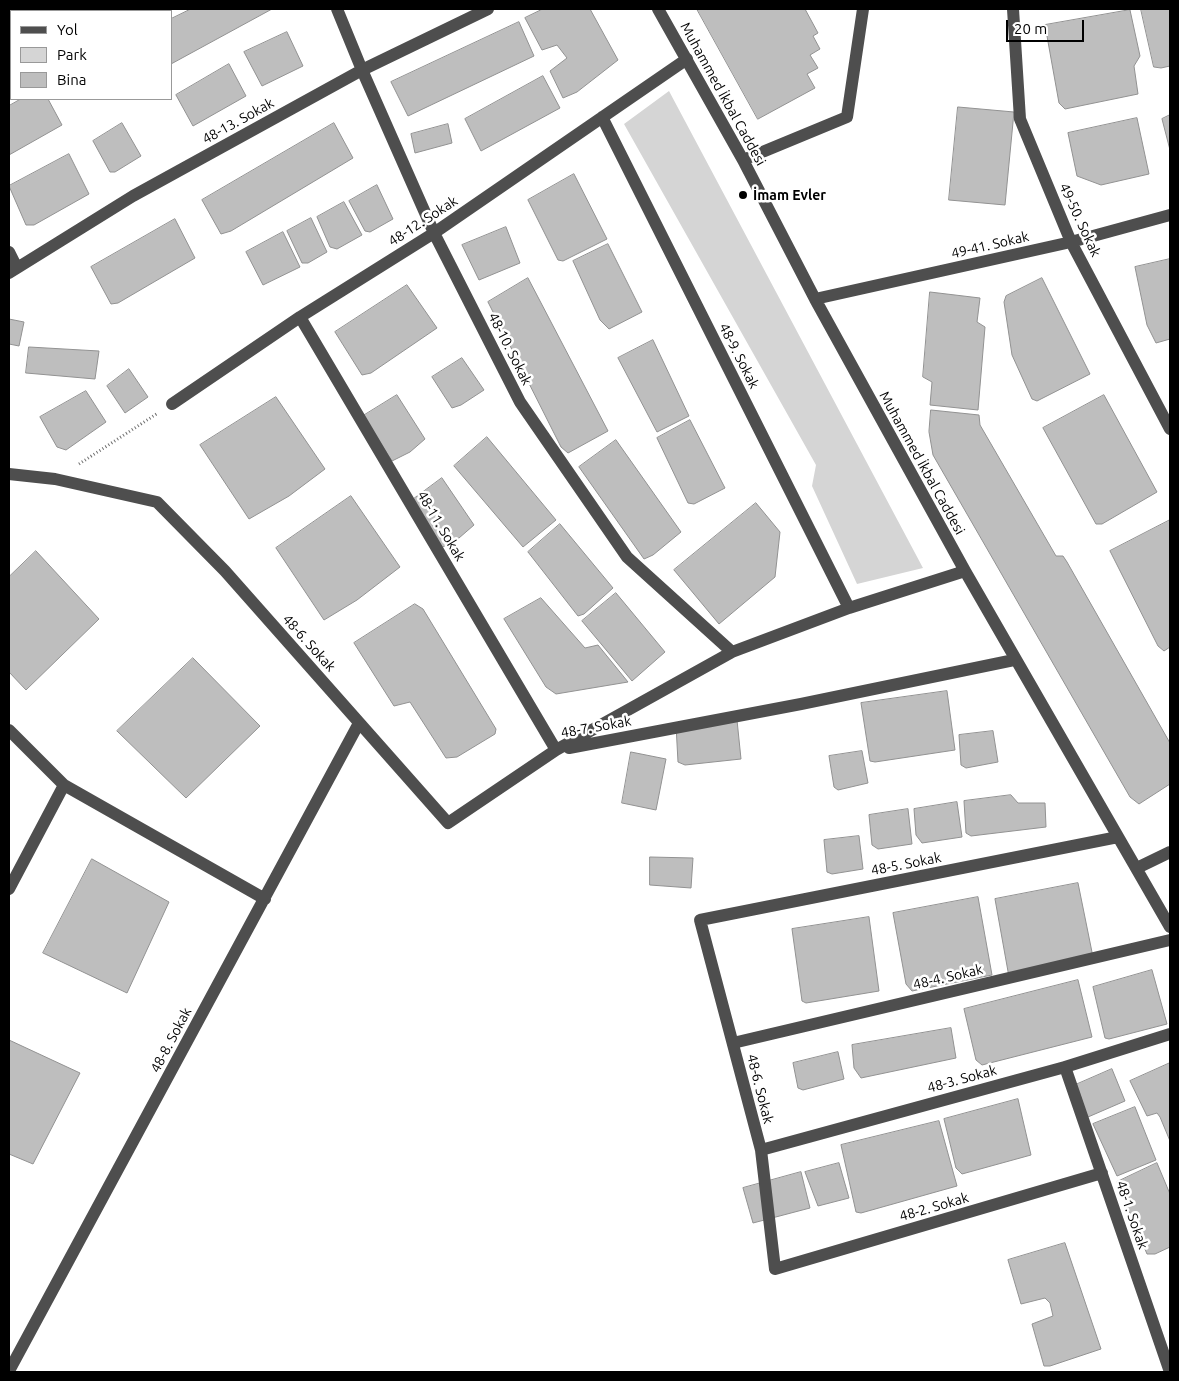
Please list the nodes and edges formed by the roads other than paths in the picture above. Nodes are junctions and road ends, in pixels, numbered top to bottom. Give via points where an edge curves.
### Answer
1 (338, 9) edge
2 (488, 9) edge
3 (658, 9) edge
4 (863, 9) edge
5 (1013, 9) edge
6 (687, 59) junction
7 (362, 70) junction
8 (602, 117) junction
9 (743, 160) junction
10 (1170, 215) edge
11 (434, 233) junction
12 (1072, 242) junction
13 (9, 252) edge
14 (13, 270) edge
15 (814, 299) junction
16 (300, 317) junction
17 (172, 404) road end
18 (1170, 429) edge
19 (9, 474) edge
20 (964, 571) junction
21 (849, 608) junction
22 (732, 652) junction
23 (1014, 660) junction
24 (359, 723) junction
25 (9, 730) edge
26 (556, 750) junction
27 (64, 785) junction
28 (1118, 836) junction
29 (1170, 852) edge
30 (1137, 868) junction
31 (9, 889) edge
32 (265, 899) junction
33 (700, 920) joint
34 (1170, 927) edge
35 (1170, 940) edge
36 (1170, 1034) edge
37 (733, 1042) junction
38 (1065, 1066) junction
39 (761, 1150) junction
40 (1102, 1173) junction
41 (775, 1269) joint
42 (9, 1371) edge
43 (1170, 1372) edge

1 - 7 street, 48-10. Sokak
2 - 7 street, 48-13. Sokak
3 - 6 street, Muhammed İkbal Caddesi
4 - 9 street via 846,117
5 - 12 street, 49-50. Sokak via 1020,119
6 - 8 street, 48-12. Sokak
6 - 9 street, Muhammed İkbal Caddesi
7 - 11 street, 48-10. Sokak
7 - 14 street, 48-13. Sokak via 133,196
8 - 11 street, 48-12. Sokak
8 - 21 street, 48-9. Sokak
9 - 15 street, Muhammed İkbal Caddesi
10 - 12 street, 49-41. Sokak
11 - 16 street, 48-12. Sokak
11 - 22 street, 48-10. Sokak via 520,402 627,557
12 - 15 street, 49-41. Sokak
12 - 18 street, 49-50. Sokak
13 - 14 street
15 - 20 street, Muhammed İkbal Caddesi
16 - 17 street, 48-12. Sokak
16 - 26 street, 48-11. Sokak
19 - 24 street, 48-6. Sokak via 55,479 157,502 225,571
20 - 21 street, 48-7. Sokak
20 - 23 street, Muhammed İkbal Caddesi
21 - 22 street, 48-7. Sokak
22 - 26 street, 48-7. Sokak
23 - 26 street, 48-7. Sokak
23 - 28 street, Muhammed İkbal Caddesi
24 - 26 street, 48-6. Sokak via 448,823
24 - 32 street, 48-8. Sokak
25 - 27 street
27 - 31 street
27 - 32 street
28 - 30 street, Muhammed İkbal Caddesi
28 - 33 street, 48-5. Sokak
29 - 30 street
30 - 34 street, Muhammed İkbal Caddesi
32 - 42 street, 48-8. Sokak
33 - 37 street, 48-6. Sokak
35 - 37 street, 48-4. Sokak
36 - 38 street, 48-3. Sokak
37 - 39 street, 48-6. Sokak
38 - 39 street, 48-3. Sokak
38 - 40 street, 48-1. Sokak
39 - 41 street, 48-6. Sokak
40 - 41 street, 48-2. Sokak
40 - 43 street, 48-1. Sokak

